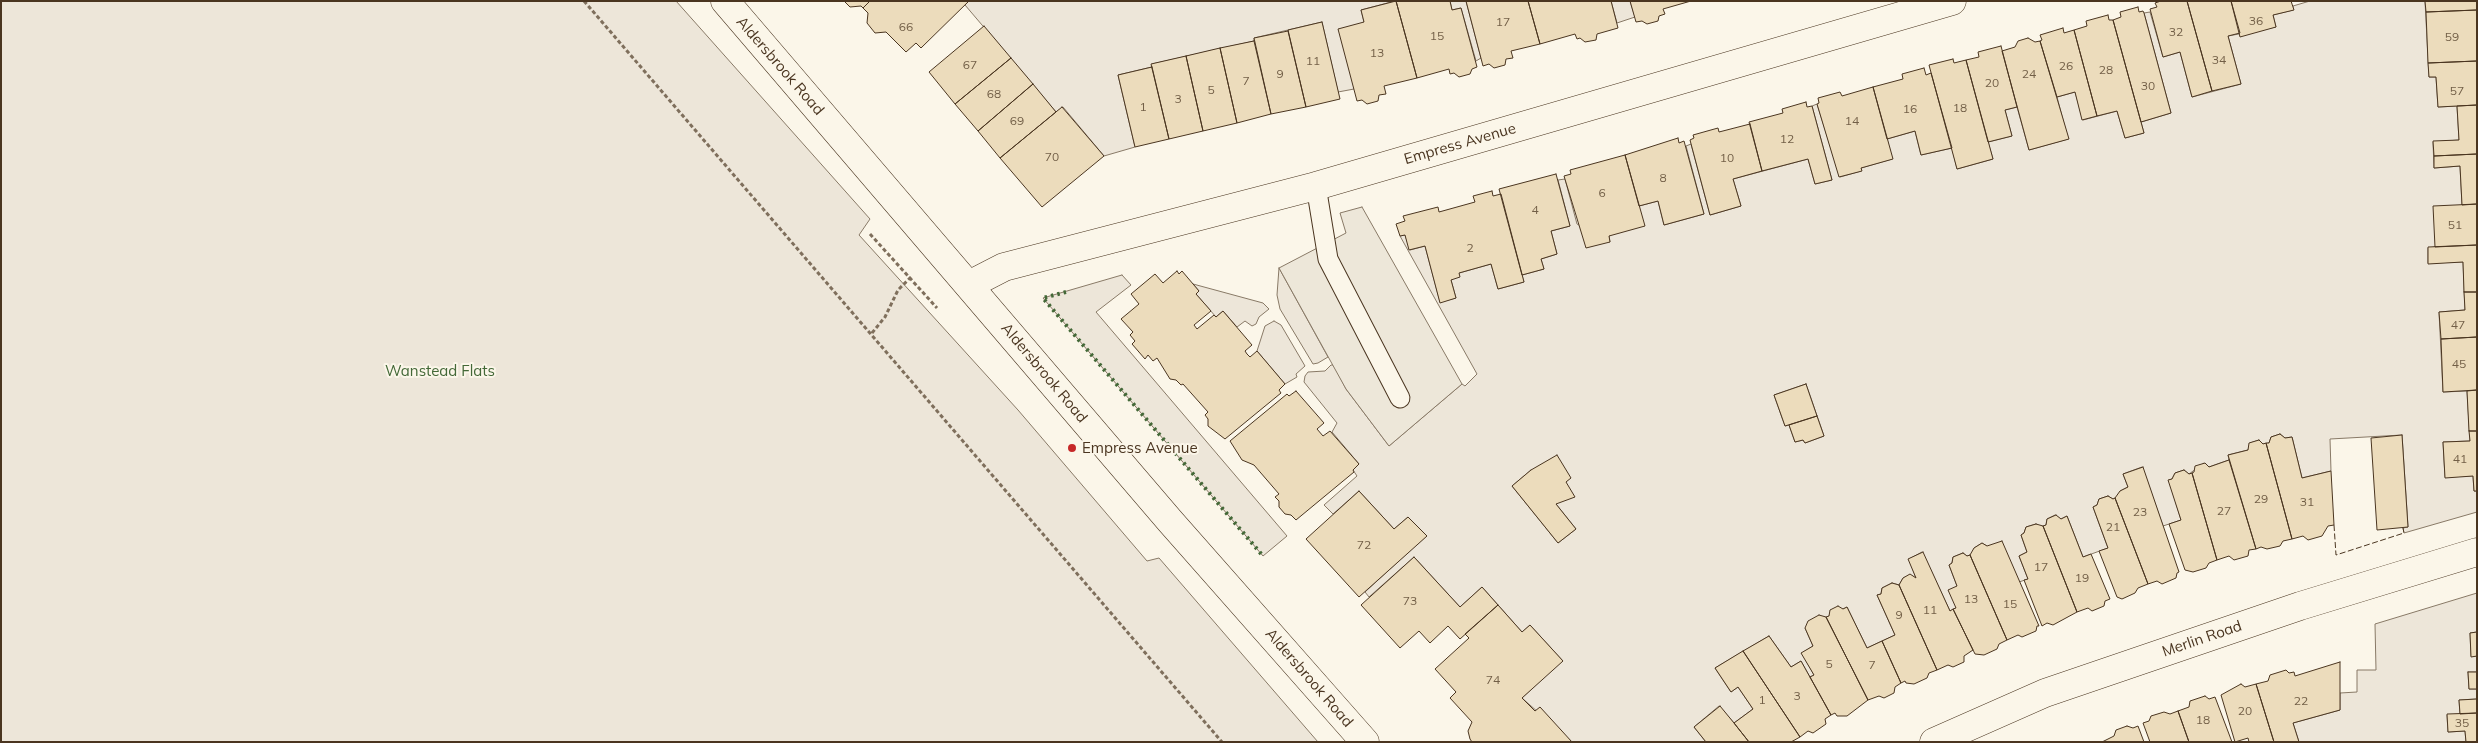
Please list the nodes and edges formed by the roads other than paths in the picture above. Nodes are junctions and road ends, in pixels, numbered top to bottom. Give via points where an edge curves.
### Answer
1 (725, 1) edge
2 (1952, 1) edge
3 (1316, 186) junction
4 (968, 285) junction
5 (1400, 398) dead end
6 (2477, 552) edge
7 (1365, 742) edge
8 (1934, 742) edge

1 - 4 street, Aldersbrook Road
2 - 3 street, Empress Avenue
3 - 4 street, Empress Avenue via 1004,267
3 - 5 lane via 1328,259
4 - 7 street, Aldersbrook Road
6 - 8 street, Merlin Road via 2300,606 2045,693

